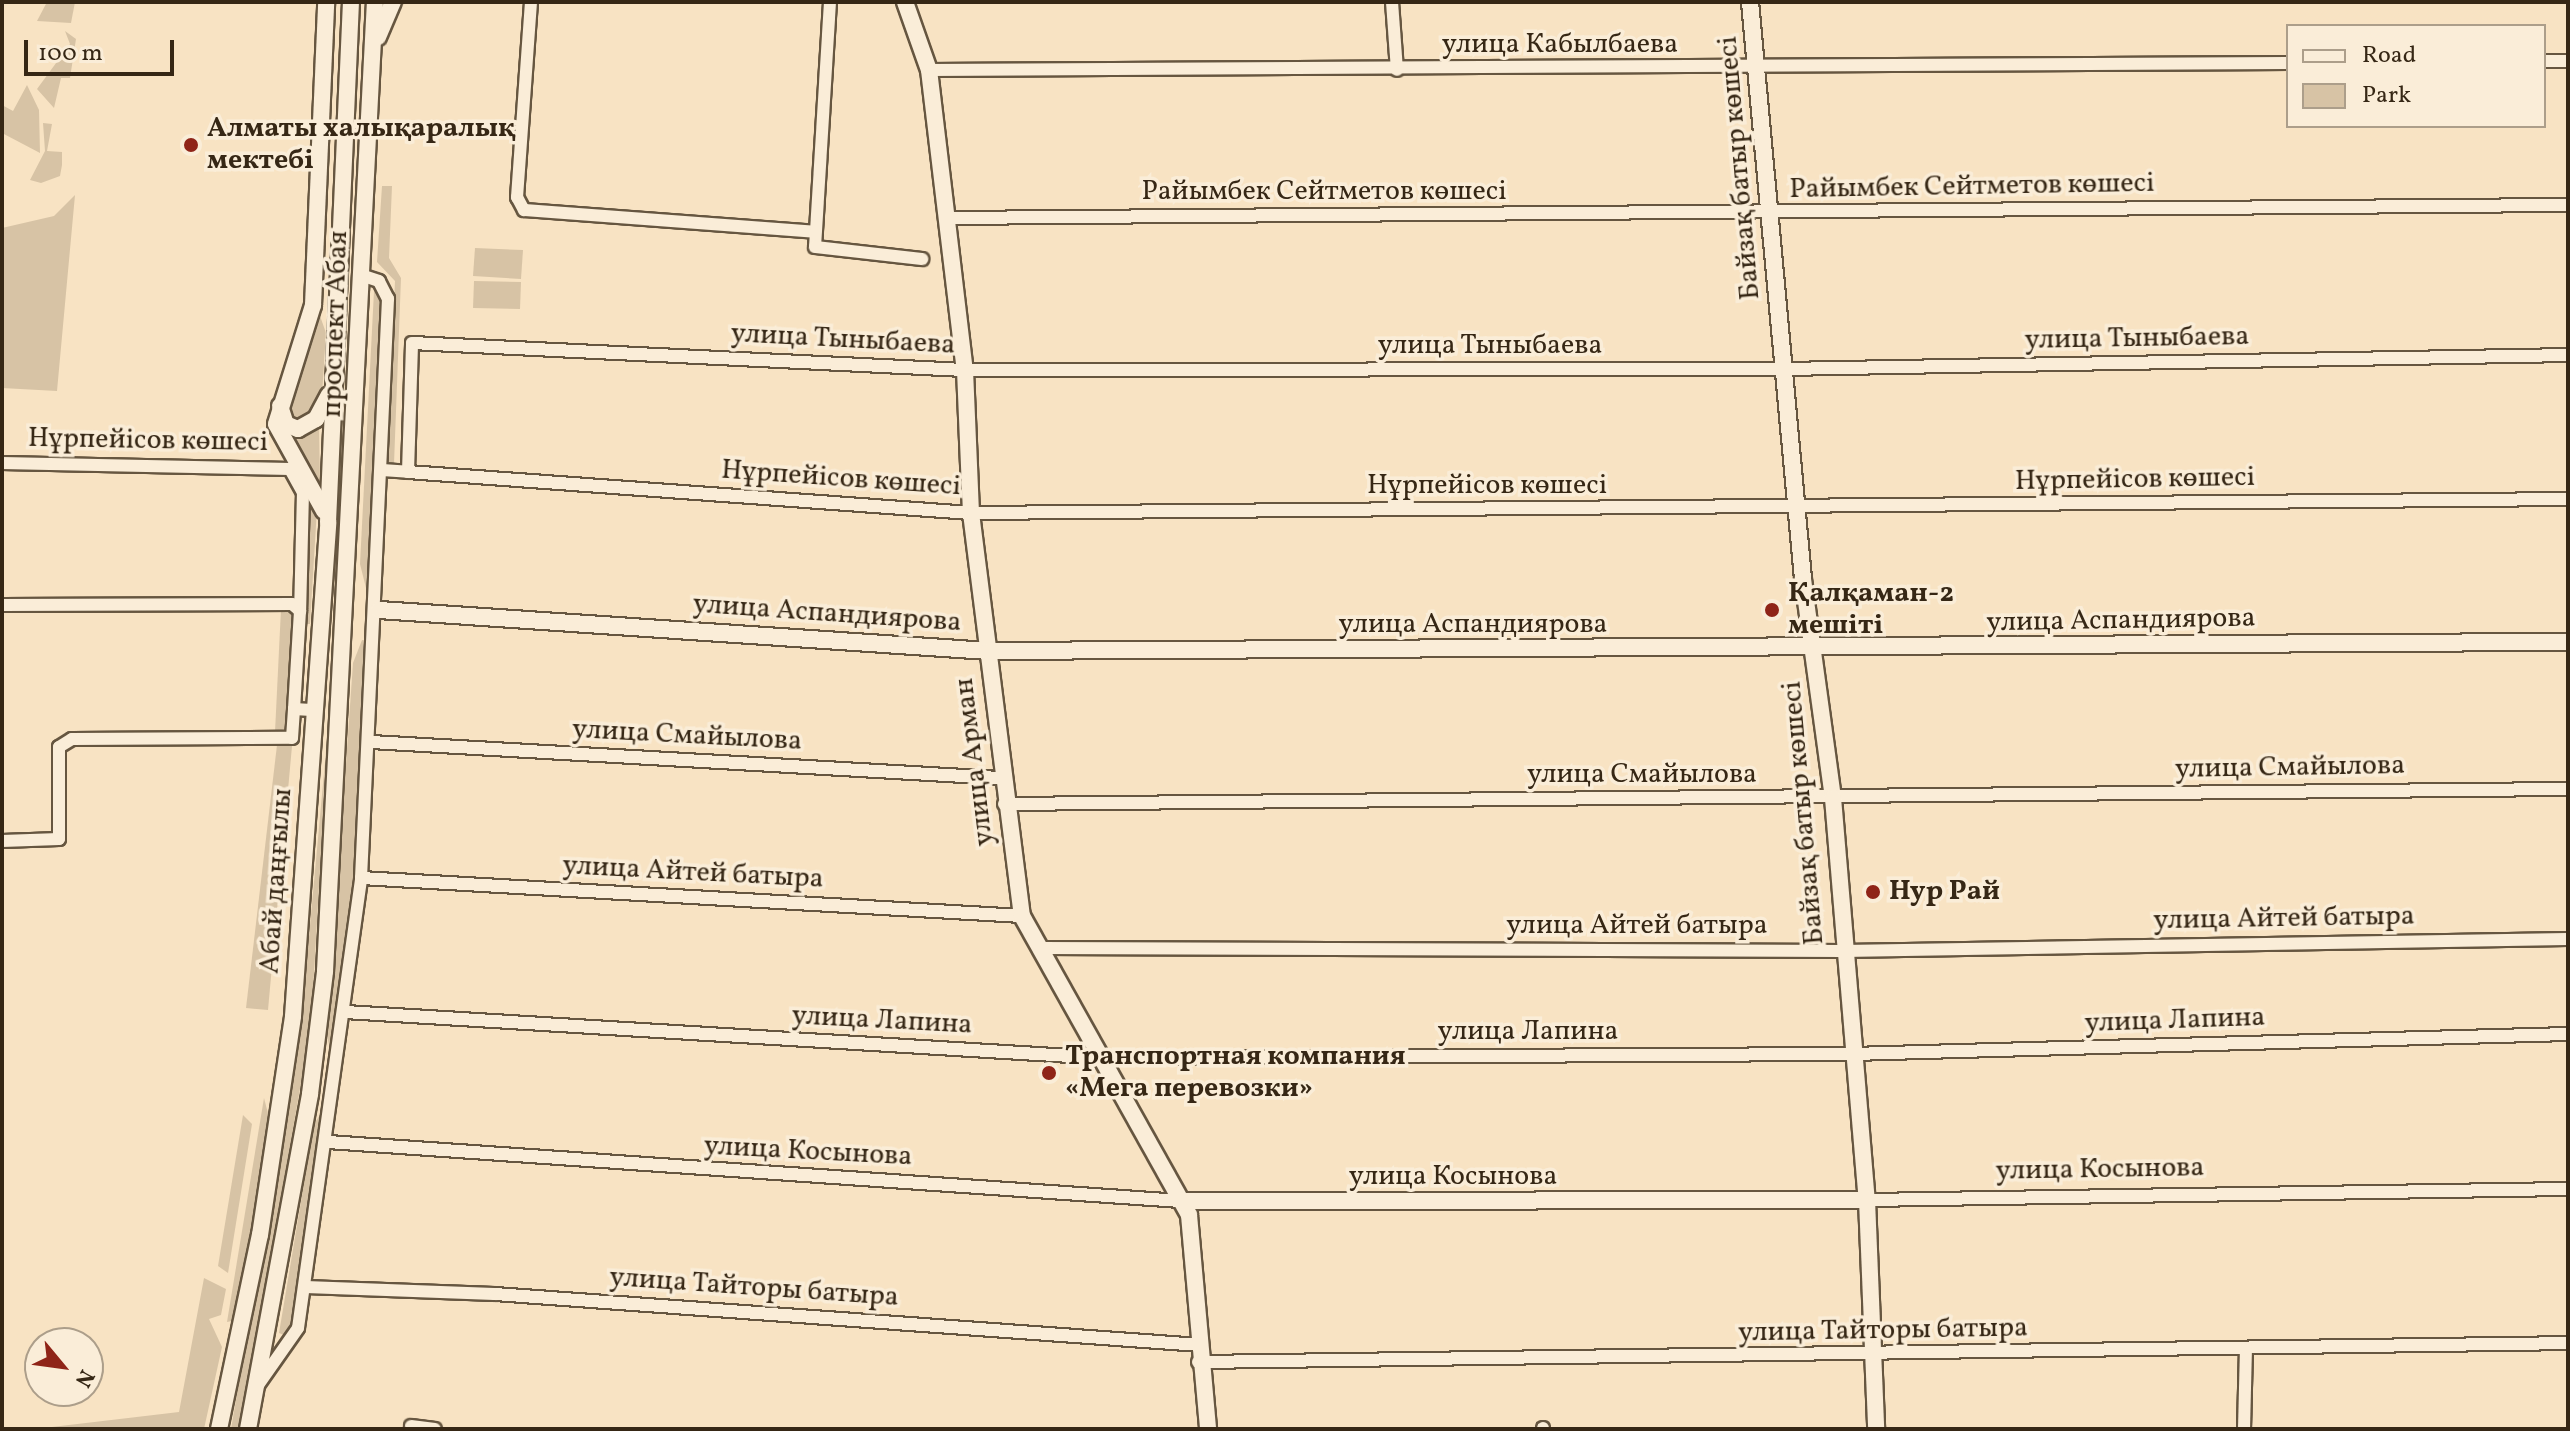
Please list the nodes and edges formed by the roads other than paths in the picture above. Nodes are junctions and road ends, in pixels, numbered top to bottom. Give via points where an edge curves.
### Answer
1 (326, 2) edge
2 (351, 2) edge
3 (375, 2) edge
4 (393, 2) edge
5 (531, 2) edge
6 (830, 2) edge
7 (905, 2) edge
8 (1392, 2) edge
9 (1750, 2) edge
10 (373, 50) junction
11 (2546, 61) edge
12 (2568, 61) edge
13 (2286, 63) edge
14 (1756, 67) junction
15 (929, 70) junction
16 (1397, 70) junction
17 (2568, 205) edge
18 (1771, 213) junction
19 (945, 218) junction
20 (815, 232) junction
21 (922, 259) dead end
22 (364, 276) junction
23 (2568, 355) edge
24 (1784, 369) junction
25 (965, 370) junction
26 (334, 373) junction
27 (279, 401) junction
28 (2, 463) edge
29 (356, 468) joint
30 (382, 470) junction
31 (408, 472) junction
32 (2568, 499) edge
33 (1796, 509) junction
34 (971, 513) junction
35 (328, 522) junction
36 (2, 605) edge
37 (379, 610) junction
38 (300, 611) junction
39 (2568, 642) edge
40 (988, 651) junction
41 (1816, 651) junction
42 (294, 709) junction
43 (316, 710) junction
44 (371, 742) junction
45 (1000, 778) junction
46 (2568, 789) edge
47 (1833, 798) junction
48 (1004, 804) junction
49 (2, 841) edge
50 (361, 878) junction
51 (1022, 916) junction
52 (2568, 939) edge
53 (1042, 948) junction
54 (1843, 951) junction
55 (345, 1012) junction
56 (2568, 1034) edge
57 (1852, 1054) junction
58 (1103, 1058) junction
59 (334, 1142) junction
60 (2568, 1189) edge
61 (1867, 1200) junction
62 (1181, 1201) junction
63 (305, 1287) junction
64 (2568, 1343) edge
65 (2246, 1349) junction
66 (1198, 1354) junction
67 (1876, 1356) junction
68 (256, 1388) junction
69 (249, 1425) edge
70 (411, 1426) dead end
71 (219, 1429) edge
72 (435, 1429) edge
73 (1208, 1429) edge
74 (1876, 1429) edge
75 (2244, 1429) edge

1 - 27 street via 313,305
2 - 26 street, Абай даңғылы
3 - 10 street, проспект Абая
4 - 10 street
5 - 20 street via 517,197 524,210
6 - 20 street
7 - 15 street, улица Арман
8 - 16 street
9 - 14 street, Байзақ батыр көшесі
10 - 22 street, проспект Абая
11 - 12 street
13 - 14 street, улица Кабылбаева
14 - 16 street, улица Кабылбаева
14 - 18 street, Байзақ батыр көшесі
15 - 16 street, улица Кабылбаева
15 - 19 street, улица Арман
17 - 18 street, Райымбек Сейтметов көшесі
18 - 19 street, Райымбек Сейтметов көшесі
18 - 24 street, Байзақ батыр көшесі
19 - 25 street, улица Арман
20 - 21 street via 822,252
22 - 29 street, проспект Абая
22 - 30 street via 379,281 388,299
23 - 24 street, улица Тыныбаева
24 - 25 street, улица Тыныбаева
24 - 33 street, Байзақ батыр көшесі
25 - 31 street, улица Тыныбаева via 412,343
25 - 34 street, улица Арман
26 - 27 street via 322,411 306,426 286,424
26 - 35 street, Абай даңғылы
27 - 35 street via 279,436 314,481
28 - 38 street, Нұрпейісов көшесі via 290,469 303,492
29 - 68 street, Абай даңғылы via 325,971
30 - 31 street, Нұрпейісов көшесі
30 - 37 street
31 - 34 street, Нұрпейісов көшесі
32 - 33 street, Нұрпейісов көшесі
33 - 34 street, Нұрпейісов көшесі
33 - 41 street, Байзақ батыр көшесі
34 - 40 street, улица Арман
35 - 43 street, Абай даңғылы
36 - 38 street via 289,603
37 - 40 street, улица Аспандиярова
37 - 44 street
38 - 42 street
39 - 41 street, улица Аспандиярова
40 - 41 street, улица Аспандиярова
40 - 45 street, улица Арман
41 - 47 street, Байзақ батыр көшесі
42 - 43 street
42 - 49 street via 292,738 72,739 59,747 59,839
43 - 71 street, Абай даңғылы via 293,1016 260,1235
44 - 45 street, улица Смайылова
44 - 50 street
45 - 48 street, улица Арман
46 - 47 street, улица Смайылова
47 - 48 street, улица Смайылова
47 - 54 street, Байзақ батыр көшесі
48 - 51 street, улица Арман
50 - 51 street, улица Айтей батыра
50 - 55 street
51 - 53 street, улица Арман
52 - 54 street, улица Айтей батыра
53 - 54 street, улица Айтей батыра
53 - 58 street, улица Арман
54 - 57 street, Байзақ батыр көшесі
55 - 58 street, улица Лапина
55 - 59 street
56 - 57 street, улица Лапина
57 - 58 street, улица Лапина
57 - 61 street, Байзақ батыр көшесі
58 - 62 street, улица Арман
59 - 62 street, улица Косынова
59 - 63 street
60 - 61 street, улица Косынова
61 - 62 street, улица Косынова
61 - 67 street, Байзақ батыр көшесі
62 - 66 street, улица Арман via 1193,1236
63 - 66 street, улица Тайторы батыра via 495,1294
63 - 68 street via 295,1338
64 - 65 street, улица Тайторы батыра
65 - 67 street, улица Тайторы батыра
65 - 75 street
66 - 67 street, улица Тайторы батыра
66 - 73 street, улица Арман
67 - 74 street, Байзақ батыр көшесі
68 - 69 street, Абай даңғылы
70 - 72 street

